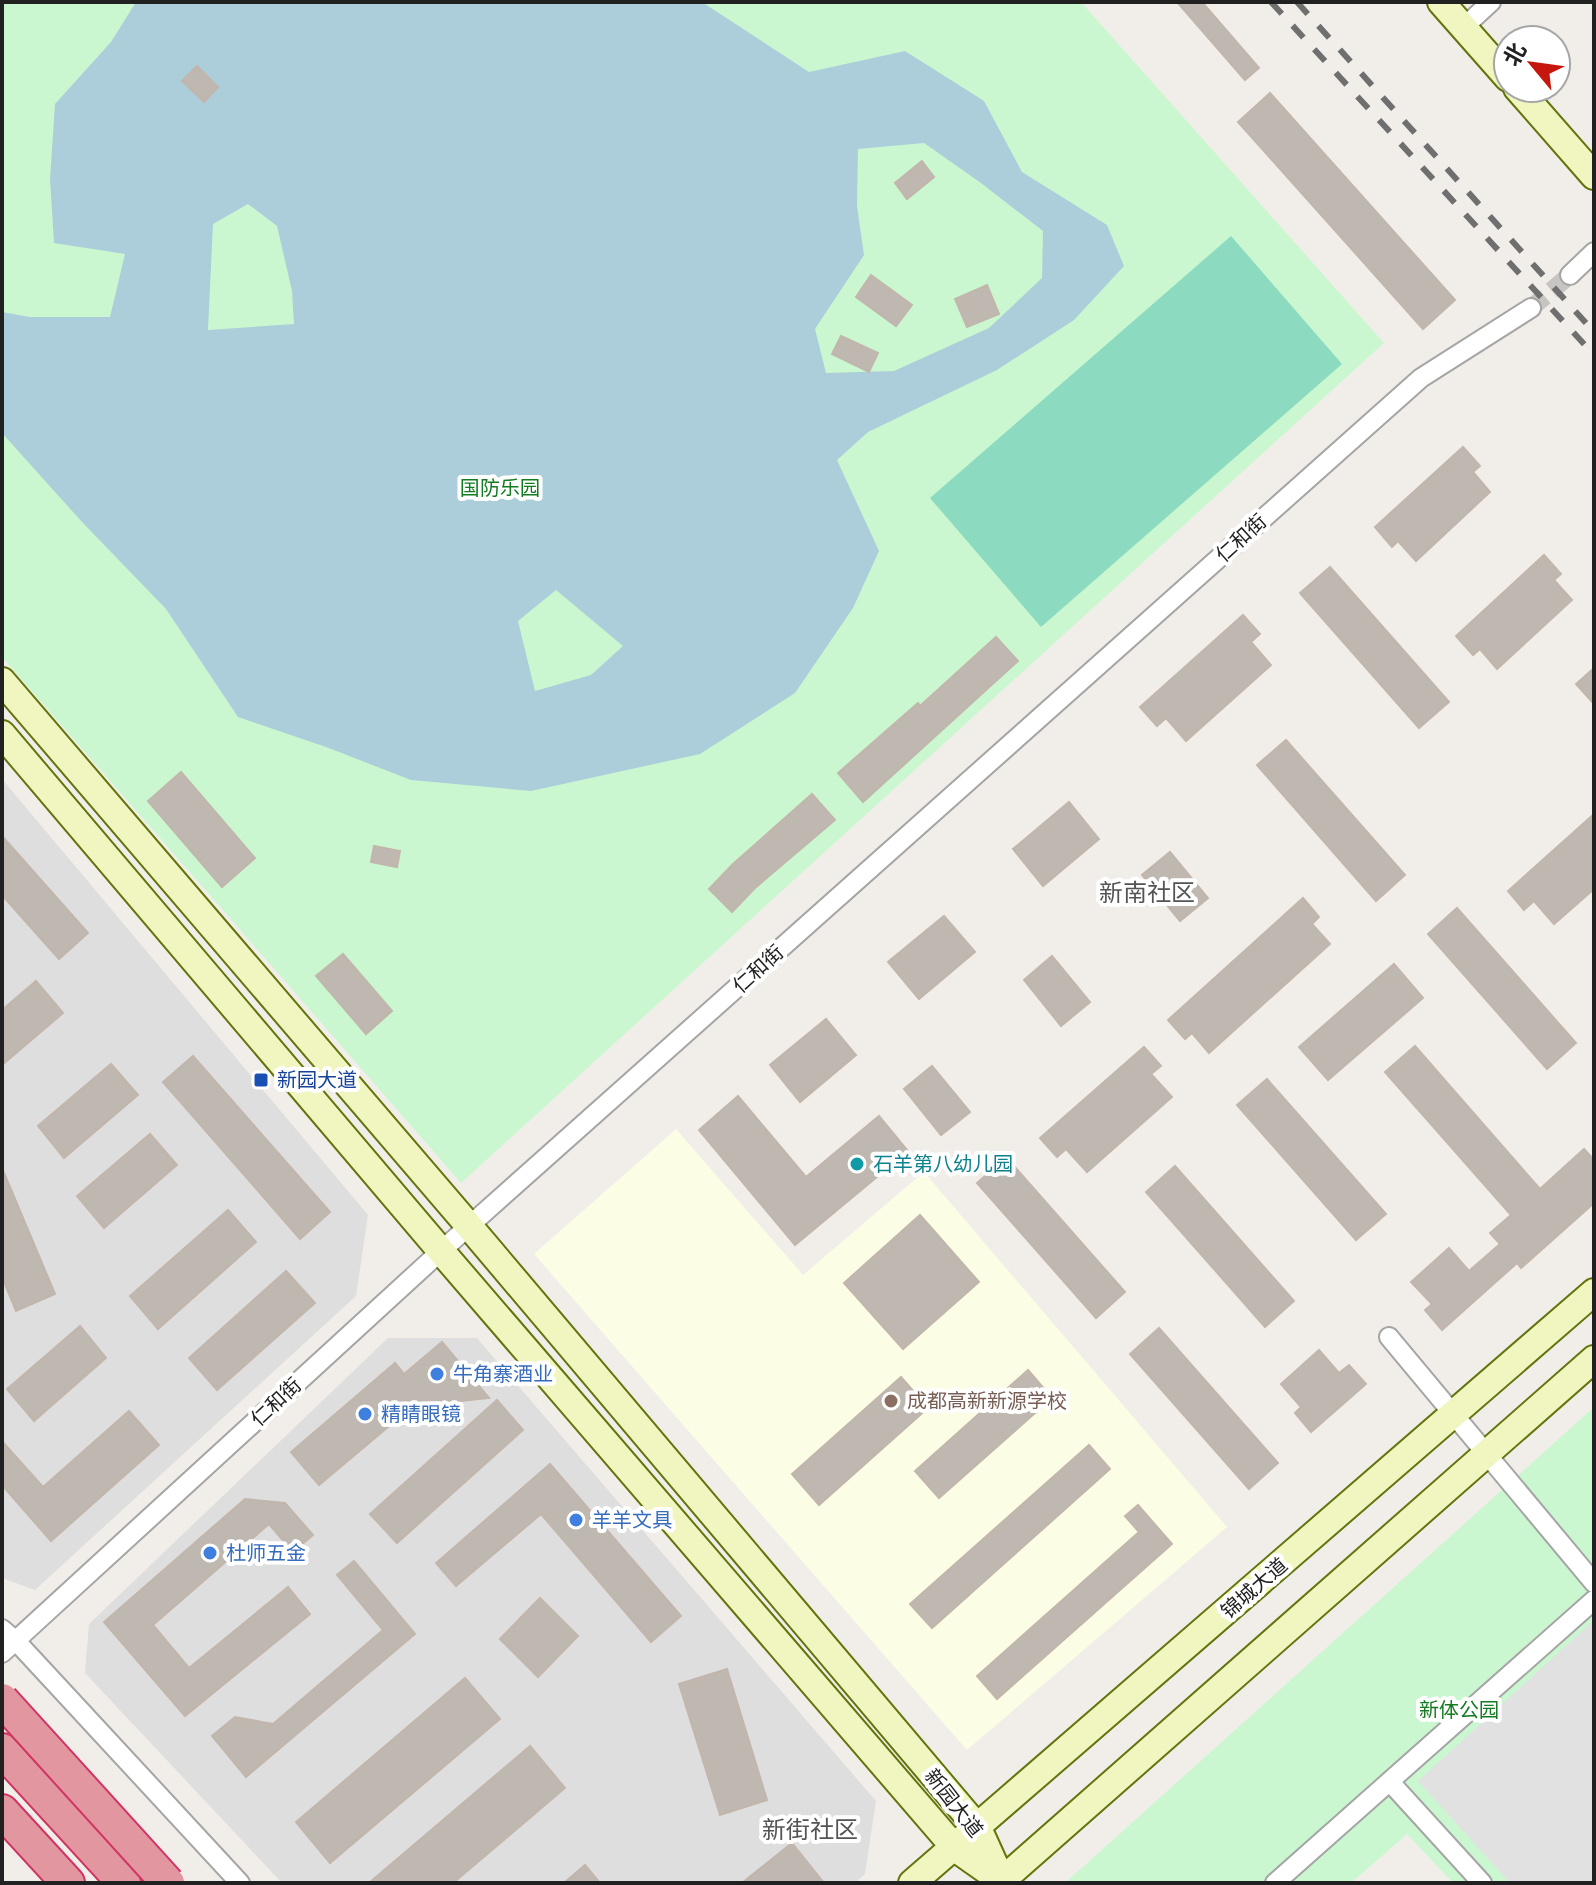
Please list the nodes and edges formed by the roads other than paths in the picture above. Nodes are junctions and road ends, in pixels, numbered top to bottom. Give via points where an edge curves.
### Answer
1 (1441, 2) edge
2 (1491, 2) edge
3 (1464, 27) junction
4 (1492, 59) edge
5 (1531, 104) edge
6 (1594, 176) edge
7 (1594, 252) edge
8 (1570, 275) tunnel mouth
9 (1531, 308) tunnel mouth
10 (2, 681) edge
11 (2, 734) edge
12 (469, 1226) junction
13 (441, 1251) junction
14 (1594, 1292) edge
15 (1389, 1337) dead end
16 (1594, 1359) edge
17 (1454, 1415) junction
18 (1486, 1454) junction
19 (1594, 1583) edge
20 (1594, 1600) edge
21 (7, 1641) edge
22 (2, 1700) edge
23 (2, 1750) edge
24 (1390, 1782) junction
25 (2, 1811) edge
26 (978, 1828) junction
27 (955, 1848) junction
28 (1001, 1882) edge
29 (68, 1883) edge
30 (124, 1883) edge
31 (168, 1883) edge
32 (240, 1883) edge
33 (912, 1883) edge
34 (1275, 1883) edge
35 (1482, 1883) edge

1 - 3 street
2 - 3 street
3 - 4 street
5 - 6 street
7 - 8 street
9 - 12 street, 仁和街 via 1421,378
10 - 12 street, 新园大道
11 - 13 street, 新园大道
12 - 13 street, 仁和街
12 - 26 street, 新园大道
13 - 21 street, 仁和街
13 - 27 street, 新园大道
14 - 17 street, 锦城大道
15 - 17 street
16 - 18 street
17 - 18 street
17 - 26 street, 锦城大道
18 - 19 street
18 - 28 street
20 - 24 street
21 - 32 street
22 - 31 highway, bridge
23 - 30 highway
24 - 34 street
24 - 35 street
25 - 29 highway
26 - 27 street, 锦城大道
26 - 28 street, 新园大道
27 - 28 street, 新园大道
27 - 33 street, 锦城大道

